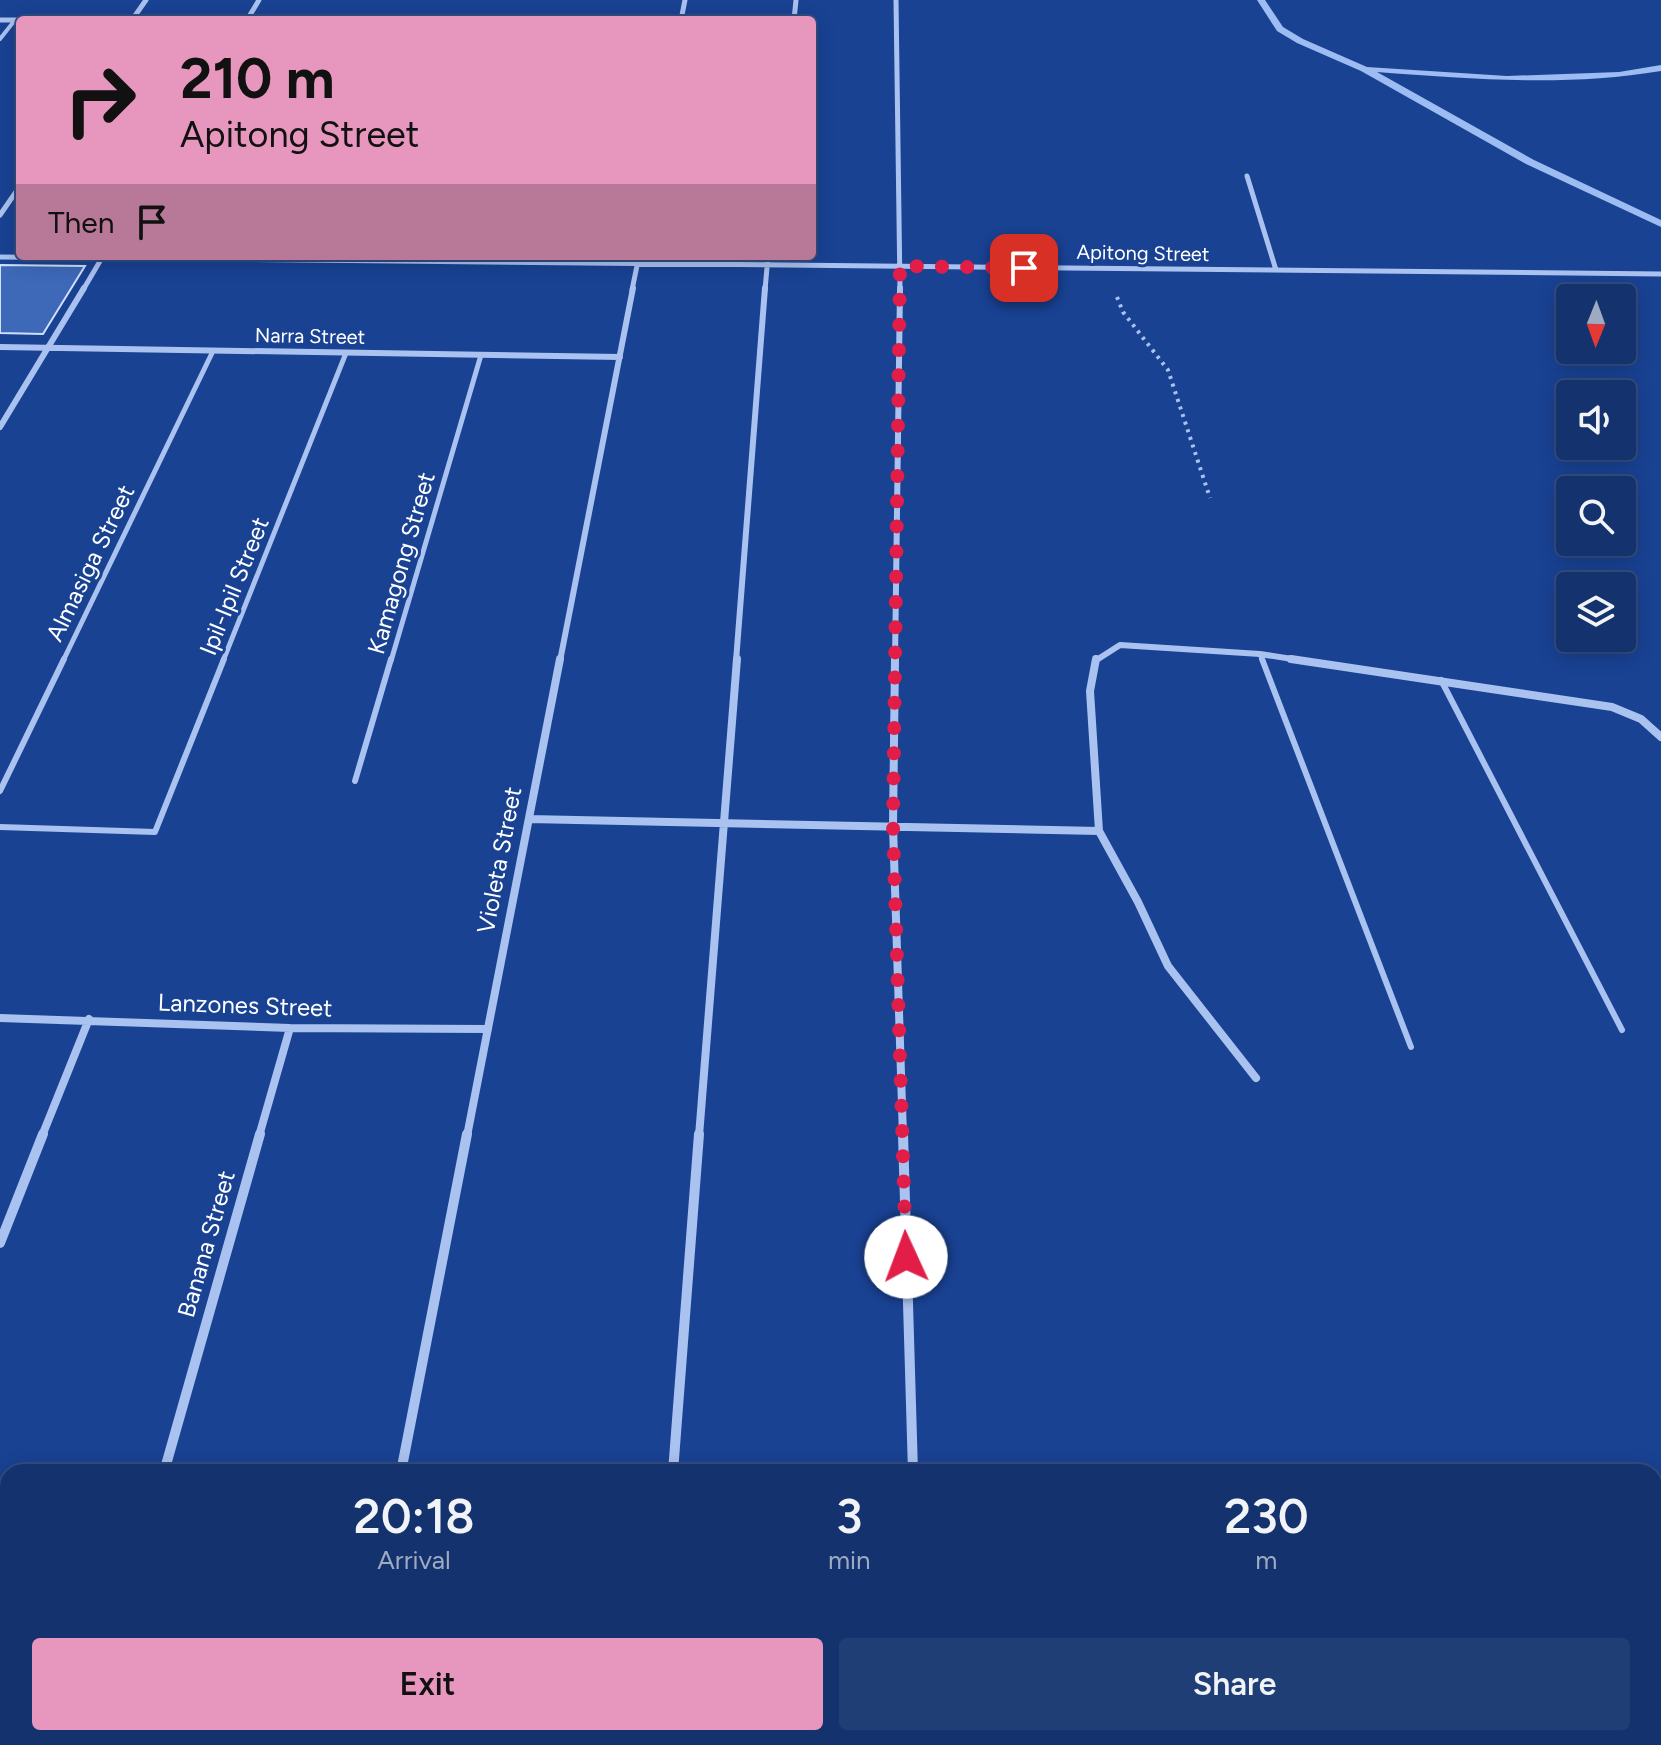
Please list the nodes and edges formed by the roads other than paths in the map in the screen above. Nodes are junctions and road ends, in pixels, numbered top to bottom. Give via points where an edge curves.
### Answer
1 (896, 0) edge
2 (16, 22) edge
3 (0, 39) edge
4 (1247, 176) dead end
5 (16, 192) edge
6 (0, 215) edge
7 (101, 260) edge
8 (639, 260) edge
9 (768, 261) edge
10 (900, 266) junction
11 (1276, 270) junction
12 (1661, 274) edge
13 (0, 347) edge
14 (48, 347) junction
15 (213, 351) junction
16 (346, 353) junction
17 (481, 355) junction
18 (620, 357) junction
19 (0, 427) edge
20 (1260, 654) junction
21 (1441, 680) junction
22 (1661, 737) edge
23 (355, 781) dead end
24 (0, 791) edge
25 (529, 819) junction
26 (723, 823) junction
27 (893, 826) junction
28 (0, 827) edge
29 (1099, 831) junction
30 (0, 1018) edge
31 (89, 1019) junction
32 (290, 1028) junction
33 (488, 1029) junction
34 (1622, 1030) dead end
35 (1411, 1047) dead end
36 (1256, 1078) dead end
37 (0, 1243) edge
38 (166, 1464) edge
39 (403, 1464) edge
40 (674, 1464) edge
41 (913, 1464) edge

1 - 10 street
2 - 3 lane
4 - 11 street
5 - 6 street
7 - 14 street
8 - 9 street, Apitong Street
8 - 18 street, Violeta Street
9 - 10 street, Apitong Street
9 - 26 street
10 - 11 street, Apitong Street
10 - 27 street
11 - 12 street, Apitong Street
13 - 14 street, Narra Street
14 - 15 street, Narra Street
14 - 19 street
15 - 16 street, Narra Street
15 - 24 lane, Almasiga Street
16 - 17 street, Narra Street
16 - 28 lane, Ipil-Ipil Street via 155,832
17 - 18 street, Narra Street
17 - 23 lane, Kamagong Street
18 - 25 street, Violeta Street
20 - 21 street
20 - 29 street via 1120,645 1095,659 1090,691
20 - 35 lane
21 - 22 street via 1612,707 1641,719
21 - 34 lane
25 - 26 street
25 - 33 street, Violeta Street
26 - 27 street
26 - 40 street
27 - 29 street
27 - 41 street
29 - 36 street via 1168,966
30 - 31 street, Lanzones Street
31 - 32 street, Lanzones Street
31 - 37 street
32 - 33 street, Lanzones Street
32 - 38 street, Banana Street
33 - 39 street, Violeta Street

